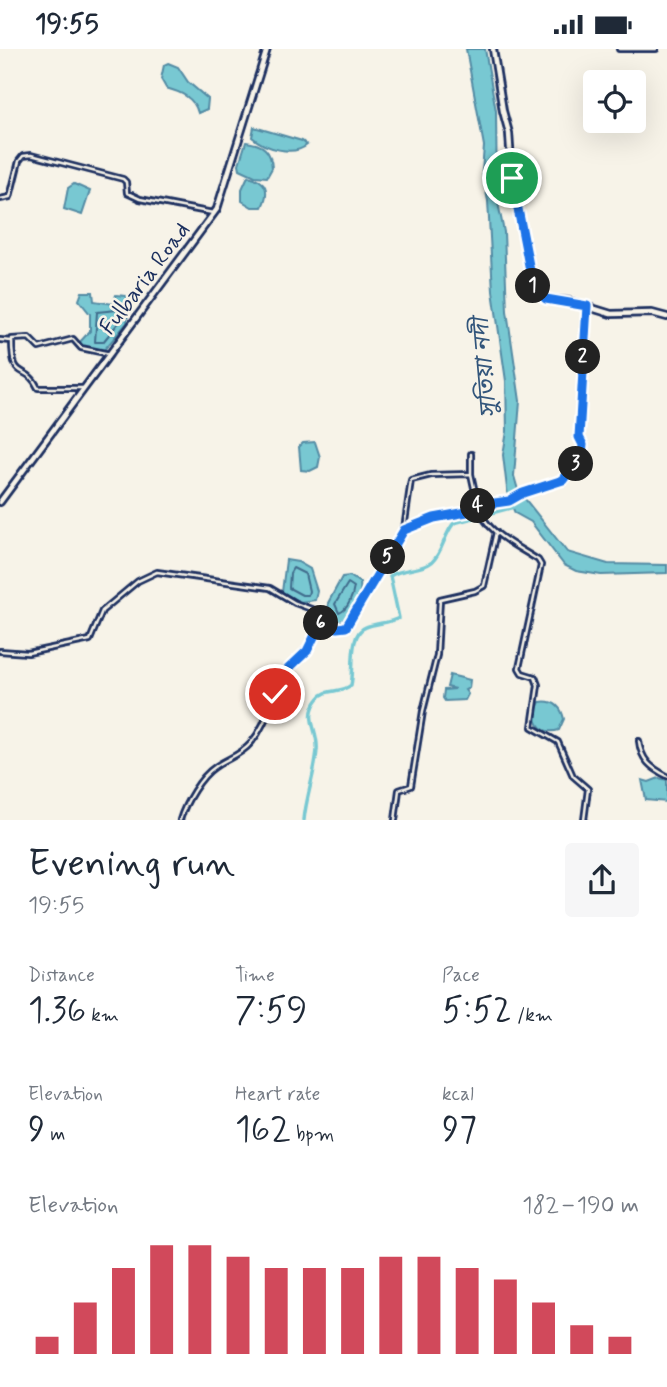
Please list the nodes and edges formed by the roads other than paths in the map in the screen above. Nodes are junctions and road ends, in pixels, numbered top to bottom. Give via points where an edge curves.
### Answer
1 (267, 49) edge
2 (494, 49) edge
3 (619, 49) edge
4 (656, 49) edge
5 (0, 199) edge
6 (214, 213) junction
7 (587, 306) junction
8 (667, 317) edge
9 (10, 339) junction
10 (0, 340) edge
11 (110, 354) junction
12 (84, 388) junction
13 (471, 454) dead end
14 (471, 474) junction
15 (0, 502) edge
16 (478, 506) junction
17 (404, 530) junction
18 (496, 533) junction
19 (323, 619) junction
20 (0, 651) edge
21 (639, 741) dead end
22 (667, 776) edge
23 (180, 820) edge
24 (395, 820) edge
25 (584, 820) edge

1 - 6 main road, Fulbaria Road
2 - 7 main road via 533,286 546,299
3 - 4 street
5 - 6 street via 10,197 19,161 31,155 123,179 130,196
6 - 11 main road, Fulbaria Road
7 - 8 main road via 611,314
7 - 16 street via 579,437 582,454 563,480 509,501
9 - 10 street
9 - 11 street via 29,338 40,348 73,339 81,348
9 - 12 street via 16,369 32,377 38,388
11 - 12 main road, Fulbaria Road
12 - 15 main road, Fulbaria Road
13 - 14 street
14 - 16 street
14 - 17 street via 411,480
16 - 17 street
16 - 18 street via 482,519
17 - 19 street via 346,627 337,628
18 - 24 street via 484,586 440,599 437,655 411,786 400,790
18 - 25 street via 541,565 519,668 535,677 538,685 531,727 558,742 573,776 588,789
19 - 20 street via 322,613 270,588 157,572 138,581 102,611 90,640 28,653
19 - 23 street via 307,651 282,679 268,718 252,742 209,772 189,795
21 - 22 street via 640,754 652,769

